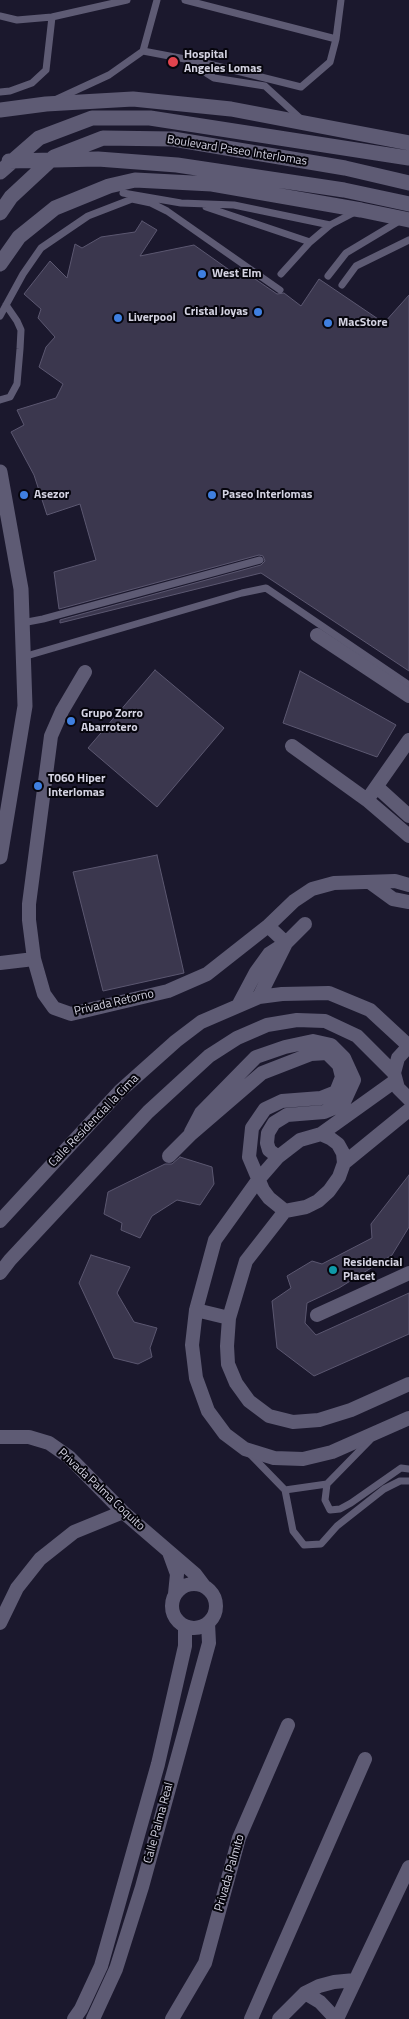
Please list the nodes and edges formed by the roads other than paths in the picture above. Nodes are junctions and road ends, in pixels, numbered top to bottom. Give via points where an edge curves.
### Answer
1 (127, 0) edge
2 (157, 0) edge
3 (185, 0) edge
4 (341, 0) edge
5 (0, 16) edge
6 (52, 17) junction
7 (336, 39) junction
8 (143, 51) junction
9 (201, 62) junction
10 (0, 92) edge
11 (46, 104) junction
12 (0, 110) edge
13 (306, 123) junction
14 (409, 142) edge
15 (409, 158) edge
16 (0, 161) edge
17 (0, 172) edge
18 (409, 183) edge
19 (109, 186) junction
20 (123, 193) junction
21 (132, 199) junction
22 (181, 203) junction
23 (409, 204) edge
24 (360, 210) junction
25 (0, 213) edge
26 (406, 219) edge
27 (330, 225) junction
28 (409, 240) edge
29 (310, 242) junction
30 (0, 264) edge
31 (281, 274) dead end
32 (328, 276) dead end
33 (342, 285) dead end
34 (280, 290) dead end
35 (6, 305) junction
36 (0, 316) edge
37 (0, 400) edge
38 (0, 472) edge
39 (260, 560) dead end
40 (22, 623) junction
41 (317, 635) dead end
42 (23, 657) junction
43 (85, 672) dead end
44 (409, 685) edge
45 (409, 696) edge
46 (409, 740) edge
47 (292, 746) dead end
48 (377, 787) junction
49 (367, 800) junction
50 (409, 816) edge
51 (409, 836) edge
52 (0, 857) edge
53 (371, 883) junction
54 (409, 885) edge
55 (409, 902) edge
56 (305, 924) dead end
57 (268, 926) junction
58 (286, 943) junction
59 (34, 959) junction
60 (0, 963) edge
61 (259, 997) junction
62 (239, 1004) junction
63 (409, 1046) edge
64 (394, 1077) junction
65 (409, 1099) edge
66 (409, 1110) edge
67 (321, 1134) junction
68 (190, 1135) junction
69 (169, 1156) dead end
70 (278, 1157) junction
71 (344, 1163) junction
72 (258, 1180) junction
73 (286, 1212) junction
74 (0, 1221) edge
75 (409, 1264) edge
76 (0, 1273) edge
77 (405, 1275) edge
78 (196, 1310) junction
79 (317, 1315) dead end
80 (229, 1318) junction
81 (409, 1384) edge
82 (409, 1418) edge
83 (374, 1435) junction
84 (0, 1437) edge
85 (245, 1449) junction
86 (409, 1469) edge
87 (409, 1481) edge
88 (327, 1484) junction
89 (285, 1490) junction
90 (123, 1512) junction
91 (168, 1551) junction
92 (204, 1586) junction
93 (175, 1594) junction
94 (0, 1623) edge
95 (208, 1623) junction
96 (185, 1627) junction
97 (288, 1725) dead end
98 (365, 1759) dead end
99 (409, 1867) edge
100 (355, 1980) junction
101 (306, 1993) junction
102 (74, 2019) edge
103 (93, 2019) edge
104 (172, 2019) edge
105 (251, 2019) edge
106 (279, 2019) edge
107 (337, 2019) edge

1 - 6 lane
2 - 8 lane
3 - 7 lane
4 - 7 lane
5 - 6 lane via 17,20
6 - 10 lane via 46,70 32,83
7 - 9 lane via 330,62 302,87
8 - 9 lane
8 - 11 lane via 109,75
9 - 13 lane via 203,71 214,78 265,86
11 - 12 main road
11 - 13 main road via 133,99 230,109
13 - 14 main road
15 - 17 main road via 150,118 92,118 39,138
16 - 23 main road via 98,159 177,165 344,190
18 - 25 main road, Boulevard Paseo Interlomas via 345,168 173,139 103,138 54,158 11,197
19 - 20 lane
19 - 24 main road via 135,180 212,184
19 - 30 main road via 55,208 20,237
20 - 21 lane
20 - 22 lane
21 - 34 lane via 167,211
21 - 35 lane via 88,216 41,248
22 - 27 lane via 234,205
22 - 29 lane via 215,209
24 - 26 main road
24 - 27 lane
26 - 32 lane via 346,253
27 - 29 lane
28 - 33 lane via 356,266
29 - 31 lane
35 - 36 lane
35 - 37 lane via 21,330 18,384 10,397
38 - 40 main road via 21,588
39 - 40 lane
40 - 42 main road
41 - 45 street
42 - 44 lane via 266,588
42 - 52 main road via 25,706
43 - 59 street, Privada Retorno via 51,736 30,904
46 - 48 street
47 - 49 street
48 - 49 street
48 - 50 street
49 - 51 street
53 - 54 street, Privada Retorno via 395,881
53 - 55 street via 393,899
53 - 57 street, Privada Retorno via 334,883 312,889
56 - 58 street
57 - 58 street
57 - 59 street, Privada Retorno via 207,974 168,991 71,1014 54,1008 44,994
58 - 61 street
58 - 62 street via 269,954
59 - 60 street
61 - 62 street, Calle Residencial la Cima
61 - 63 street, Calle Residencial la Cima via 328,993 370,1010
62 - 74 street, Calle Residencial la Cima via 201,1022 120,1091
63 - 64 street via 398,1058
64 - 65 street via 398,1088
64 - 67 street
64 - 76 street via 357,1036 325,1020 267,1025 237,1038 209,1056 148,1112
66 - 71 street
67 - 70 street via 300,1140
67 - 71 street via 338,1144
68 - 69 street
68 - 70 street via 201,1113 256,1057 313,1041 331,1045 344,1058 354,1080 342,1104 324,1112 287,1115 274,1123 267,1143
68 - 72 street via 262,1073 311,1054 327,1053 339,1065 342,1077 336,1092 321,1098 282,1101 265,1109 252,1128 249,1157
70 - 72 street
71 - 73 street via 339,1177 318,1201
72 - 73 street via 269,1198
72 - 78 street via 215,1240
73 - 80 street via 246,1261
75 - 77 street
77 - 79 street
78 - 80 street
78 - 85 street via 192,1345 196,1378 208,1411 225,1434
80 - 81 street via 228,1364 249,1401 269,1416 293,1422 319,1420 351,1410
82 - 83 street
83 - 85 street via 332,1452 303,1458 274,1458
83 - 88 lane
84 - 90 street, Privada Palma Coquito via 29,1437 49,1443 69,1457
85 - 89 lane
86 - 88 lane via 401,1468 340,1509 330,1510 325,1500
87 - 89 lane via 400,1481 384,1489 337,1526 321,1544 304,1545 293,1531
88 - 89 lane
90 - 91 street, Privada Palma Coquito
90 - 94 street via 74,1532 40,1559 17,1588
91 - 92 street, Privada Palma Coquito
91 - 93 street, Privada Palma Coquito via 177,1574
92 - 93 street via 183,1586
92 - 95 street via 216,1603 215,1614
93 - 96 street via 171,1606 175,1618
95 - 96 street via 197,1628
95 - 103 street, Calle Palma Real via 209,1643 142,1887 116,1969
96 - 102 street, Calle Palma Real via 185,1646 158,1764 101,1966
97 - 104 street, Privada Palmito via 239,1838 205,1963
98 - 105 street
99 - 100 street
100 - 101 street via 334,1982
100 - 107 street
101 - 106 street
101 - 107 street

